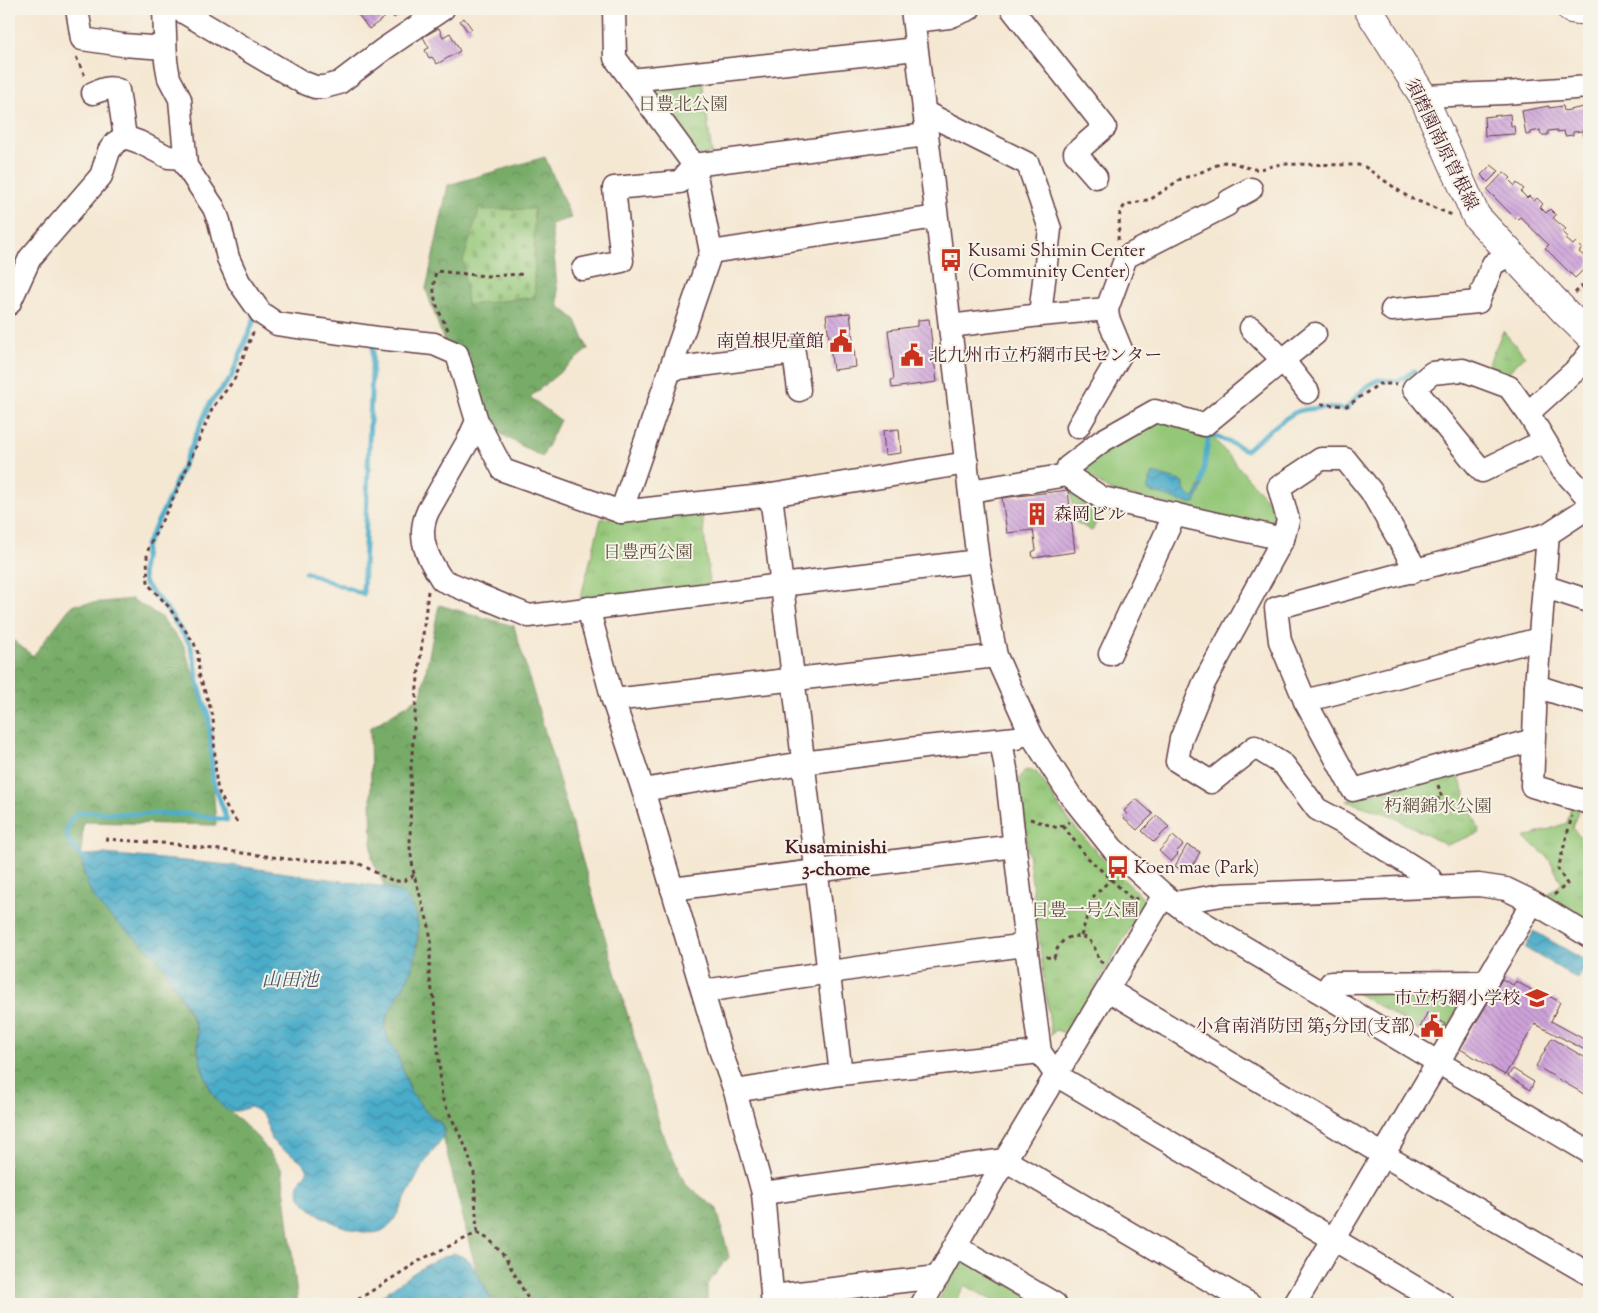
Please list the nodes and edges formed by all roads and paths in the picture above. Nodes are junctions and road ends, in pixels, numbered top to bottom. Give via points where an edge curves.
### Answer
1 (78, 9) edge
2 (165, 9) edge
3 (443, 9) edge
4 (614, 9) edge
5 (969, 9) edge
6 (1012, 9) edge
7 (1368, 9) edge
8 (1571, 9) edge
9 (1589, 11) edge
10 (913, 15) edge
11 (78, 46) junction
12 (160, 47) junction
13 (916, 49) junction
14 (631, 80) junction
15 (1589, 87) edge
16 (92, 93) joint
17 (1423, 96) junction
18 (924, 112) junction
19 (926, 135) junction
20 (125, 137) junction
21 (185, 158) junction
22 (694, 165) junction
23 (1096, 177) dead end
24 (1251, 188) dead end
25 (936, 216) junction
26 (1476, 216) junction
27 (711, 252) junction
28 (1511, 254) junction
29 (1124, 262) junction
30 (583, 269) dead end
31 (525, 274) dead end
32 (9, 304) edge
33 (1107, 309) junction
34 (1392, 310) dead end
35 (261, 313) junction
36 (1040, 314) junction
37 (950, 326) junction
38 (1251, 328) dead end
39 (1315, 334) dead end
40 (1589, 336) edge
41 (457, 354) junction
42 (1589, 354) edge
43 (1283, 360) junction
44 (671, 369) junction
45 (1414, 388) junction
46 (799, 390) dead end
47 (1308, 392) dead end
48 (1347, 406) dead end
49 (1528, 413) junction
50 (476, 421) junction
51 (1078, 427) dead end
52 (1544, 441) junction
53 (967, 462) junction
54 (1067, 475) junction
55 (970, 491) junction
56 (771, 495) junction
57 (1589, 500) edge
58 (1589, 507) edge
59 (621, 512) junction
60 (1174, 514) junction
61 (1548, 534) junction
62 (1283, 539) junction
63 (978, 561) junction
64 (435, 570) junction
65 (1412, 572) junction
66 (782, 586) junction
67 (1543, 586) junction
68 (1589, 601) edge
69 (588, 608) junction
70 (1276, 608) junction
71 (1240, 616) junction
72 (1539, 639) junction
73 (1110, 654) dead end
74 (996, 656) junction
75 (793, 680) junction
76 (1536, 686) junction
77 (613, 700) junction
78 (1305, 701) junction
79 (1589, 703) edge
80 (1032, 736) junction
81 (1533, 740) junction
82 (1001, 741) junction
83 (803, 763) junction
84 (1436, 780) dead end
85 (643, 790) junction
86 (1353, 790) junction
87 (1589, 803) edge
88 (1025, 818) dead end
89 (237, 822) dead end
90 (1566, 835) dead end
91 (105, 838) dead end
92 (1015, 846) junction
93 (817, 871) junction
94 (414, 875) junction
95 (1110, 879) junction
96 (1436, 887) junction
97 (672, 889) junction
98 (1141, 891) dead end
99 (1169, 899) junction
100 (1541, 900) junction
101 (1081, 936) junction
102 (1589, 936) edge
103 (1027, 951) junction
104 (828, 973) junction
105 (1113, 981) junction
106 (1485, 982) junction
107 (704, 991) junction
108 (1324, 994) junction
109 (1040, 1052) junction
110 (1438, 1061) junction
111 (841, 1074) junction
112 (1056, 1075) junction
113 (735, 1091) junction
114 (1589, 1152) edge
115 (1383, 1155) junction
116 (1006, 1160) junction
117 (763, 1193) junction
118 (477, 1233) junction
119 (1333, 1240) junction
120 (957, 1247) junction
121 (1589, 1274) edge
122 (938, 1277) junction
123 (772, 1300) edge
124 (351, 1304) edge
125 (531, 1304) edge
126 (922, 1304) edge
127 (1054, 1304) edge
128 (1250, 1304) edge
129 (1295, 1304) edge
130 (1443, 1304) edge

1 - 11 street
2 - 3 street via 180,10 302,82 324,87 344,81
2 - 12 street
4 - 14 street via 615,58
5 - 10 street via 949,17
6 - 23 street via 1104,127 1075,152
7 - 17 main road, 須磨園南原曽根線
8 - 9 main road
10 - 13 street
11 - 12 street
11 - 16 path
12 - 21 street via 169,78 180,99
13 - 14 street
13 - 18 street
14 - 22 street
15 - 17 street
16 - 20 street via 104,88 118,90
17 - 26 main road, 須磨園南原曽根線
18 - 19 street
18 - 36 street via 1028,164 1050,229
19 - 22 street
19 - 25 street
20 - 21 street via 168,157
20 - 32 street via 109,151 101,176 30,258
21 - 35 street via 186,166 214,208 228,258 239,282
22 - 27 street
22 - 30 street via 680,182 614,188 622,261
24 - 29 street via 1227,205 1126,257
25 - 27 street
25 - 37 street
26 - 28 main road, 須磨園南原曽根線
26 - 29 path via 1459,218 1408,197 1358,165 1281,164 1252,169 1228,162 1182,178 1151,198 1125,205 1120,212 1118,255
27 - 44 street
28 - 34 street via 1493,264 1478,302
28 - 40 main road, 須磨園南原曽根線
29 - 33 street
31 - 41 path via 486,276 436,271 433,293
33 - 36 street
33 - 51 street via 1122,352
35 - 41 street via 277,324 434,344
35 - 89 path via 234,380 213,407 176,494 148,546 147,556 148,584 168,606 198,653 199,674 213,716 218,791
36 - 37 street
37 - 53 street
38 - 43 street
39 - 43 street
41 - 50 street
42 - 49 street
43 - 47 street
43 - 54 street via 1204,425 1155,412 1102,441 1068,467
44 - 46 street via 794,353
44 - 59 street
45 - 48 path via 1406,384 1379,384
45 - 49 street via 1432,373 1463,370 1509,387
45 - 52 street via 1482,471
49 - 52 street
50 - 59 street via 503,470
50 - 64 street via 423,521 422,540
52 - 57 street via 1562,469
53 - 55 street
53 - 56 street
54 - 55 street
54 - 60 street via 1102,498
55 - 63 street
56 - 59 street
56 - 66 street
58 - 61 street
60 - 62 street
60 - 73 street
61 - 65 street
61 - 67 street
62 - 65 street via 1288,520 1280,487 1321,459 1345,460 1371,491 1412,561
62 - 71 street
63 - 66 street
63 - 74 street
64 - 69 street via 442,580 529,616
64 - 94 path via 429,580 411,768 409,840
65 - 70 street
66 - 69 street
66 - 75 street
67 - 68 street
67 - 72 street
69 - 77 street
70 - 71 street via 1256,616
70 - 78 street via 1280,641
71 - 96 street via 1204,683 1180,740 1177,761 1211,782 1255,747 1284,765 1317,810 1429,877
72 - 76 street
72 - 78 street
74 - 75 street
74 - 80 street
75 - 77 street
75 - 83 street
76 - 79 street
76 - 81 street
77 - 85 street
78 - 86 street
80 - 82 street
80 - 99 street via 1098,832
81 - 86 street
81 - 87 street via 1532,786
82 - 83 street
82 - 92 street
83 - 85 street
83 - 93 street
84 - 86 path via 1442,798 1398,809
85 - 97 street
88 - 95 path via 1058,828 1063,826 1086,856
90 - 100 path via 1558,869 1567,884
91 - 94 path via 288,859 356,863 391,880 404,881
92 - 93 street
92 - 103 street
93 - 97 street
93 - 104 street
94 - 118 path via 429,926 429,976 434,999 442,1098 474,1173
95 - 98 path via 1134,901
95 - 101 path via 1093,897
96 - 99 street
96 - 100 street via 1479,885
97 - 107 street
99 - 105 street
99 - 108 street via 1195,918
100 - 102 street
100 - 106 street
101 - 103 path via 1071,936 1061,942 1054,958
101 - 105 path via 1093,944 1098,960
103 - 104 street
103 - 109 street
104 - 107 street
104 - 111 street
105 - 112 street
105 - 115 street
106 - 108 street via 1330,983
106 - 110 street
107 - 113 street
108 - 110 street
109 - 111 street
109 - 112 street
110 - 114 street
110 - 115 street
111 - 113 street
112 - 116 street
112 - 119 street
113 - 117 street
115 - 119 street
115 - 121 street
116 - 117 street
116 - 120 street
116 - 128 street
117 - 123 street
118 - 124 path via 424,1258
118 - 125 path via 490,1240 505,1257
119 - 129 street
119 - 130 street
120 - 122 street
120 - 127 street
122 - 123 street
122 - 126 street

